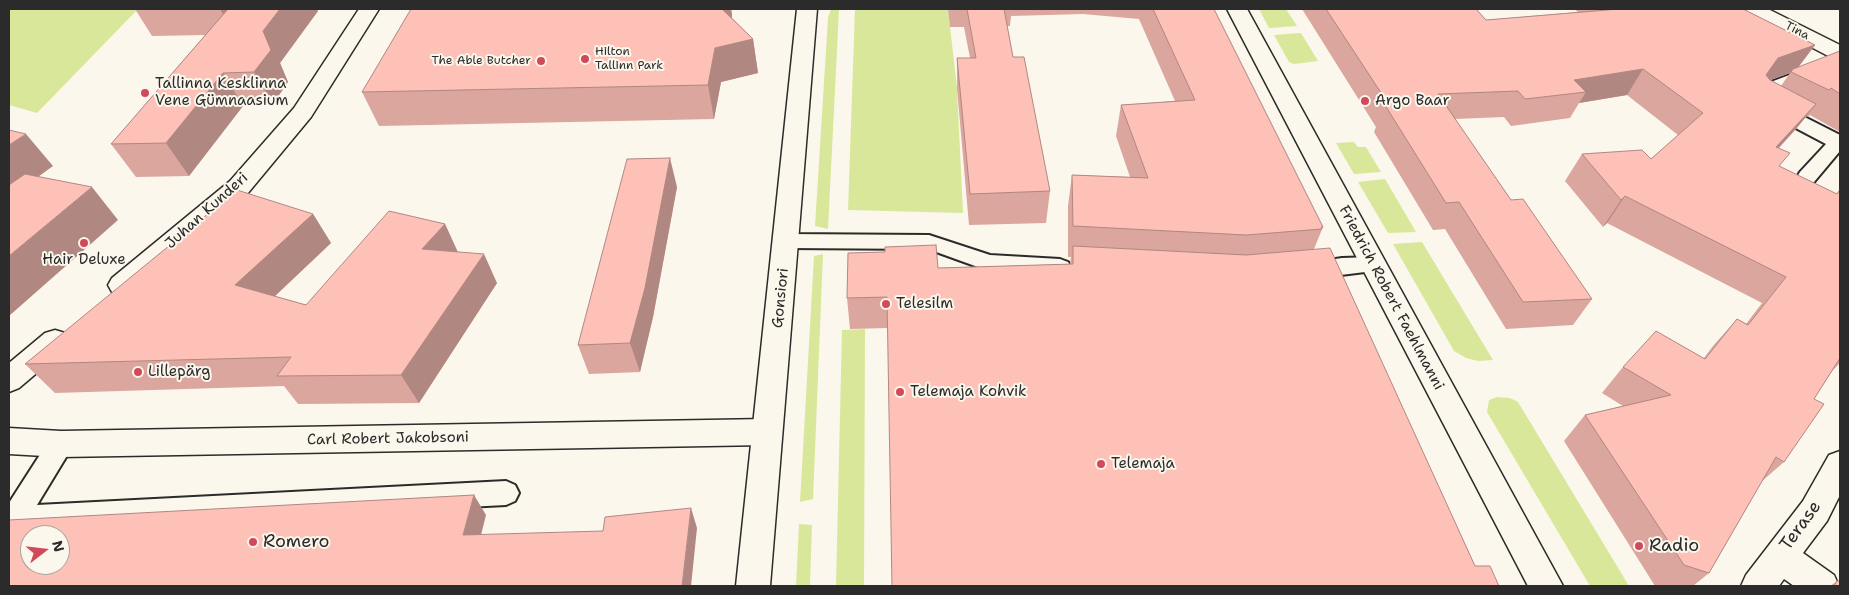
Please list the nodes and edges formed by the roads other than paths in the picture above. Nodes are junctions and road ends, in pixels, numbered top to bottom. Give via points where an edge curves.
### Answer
1 (369, 9) edge
2 (807, 9) edge
3 (1237, 9) edge
4 (1753, 9) edge
5 (1840, 53) edge
6 (1840, 61) edge
7 (1806, 176) dead end
8 (786, 241) junction
9 (1373, 265) junction
10 (1078, 268) edge
11 (1285, 273) edge
12 (105, 299) edge
13 (76, 324) edge
14 (9, 380) edge
15 (766, 432) junction
16 (9, 441) edge
17 (61, 444) junction
18 (1840, 464) edge
19 (506, 493) dead end
20 (1780, 556) junction
21 (753, 586) edge
22 (1546, 586) edge
23 (1758, 586) edge
24 (1822, 586) edge

1 - 12 street, Juhan Kunderi via 302,112 239,187
2 - 8 street, Gonsiori
3 - 9 street, Friedrich Robert Faehlmanni
4 - 5 street, Tina
6 - 7 lane via 1766,90 1758,101 1838,142
8 - 10 lane via 929,242 989,263
8 - 15 street, Gonsiori
9 - 11 lane
9 - 22 street, Friedrich Robert Faehlmanni
13 - 14 street
15 - 17 street, Carl Robert Jakobsoni
15 - 21 street, Gonsiori
16 - 17 street, Carl Robert Jakobsoni
17 - 19 lane via 14,518
18 - 20 street, Terase via 1815,511
20 - 23 street, Terase
20 - 24 street

